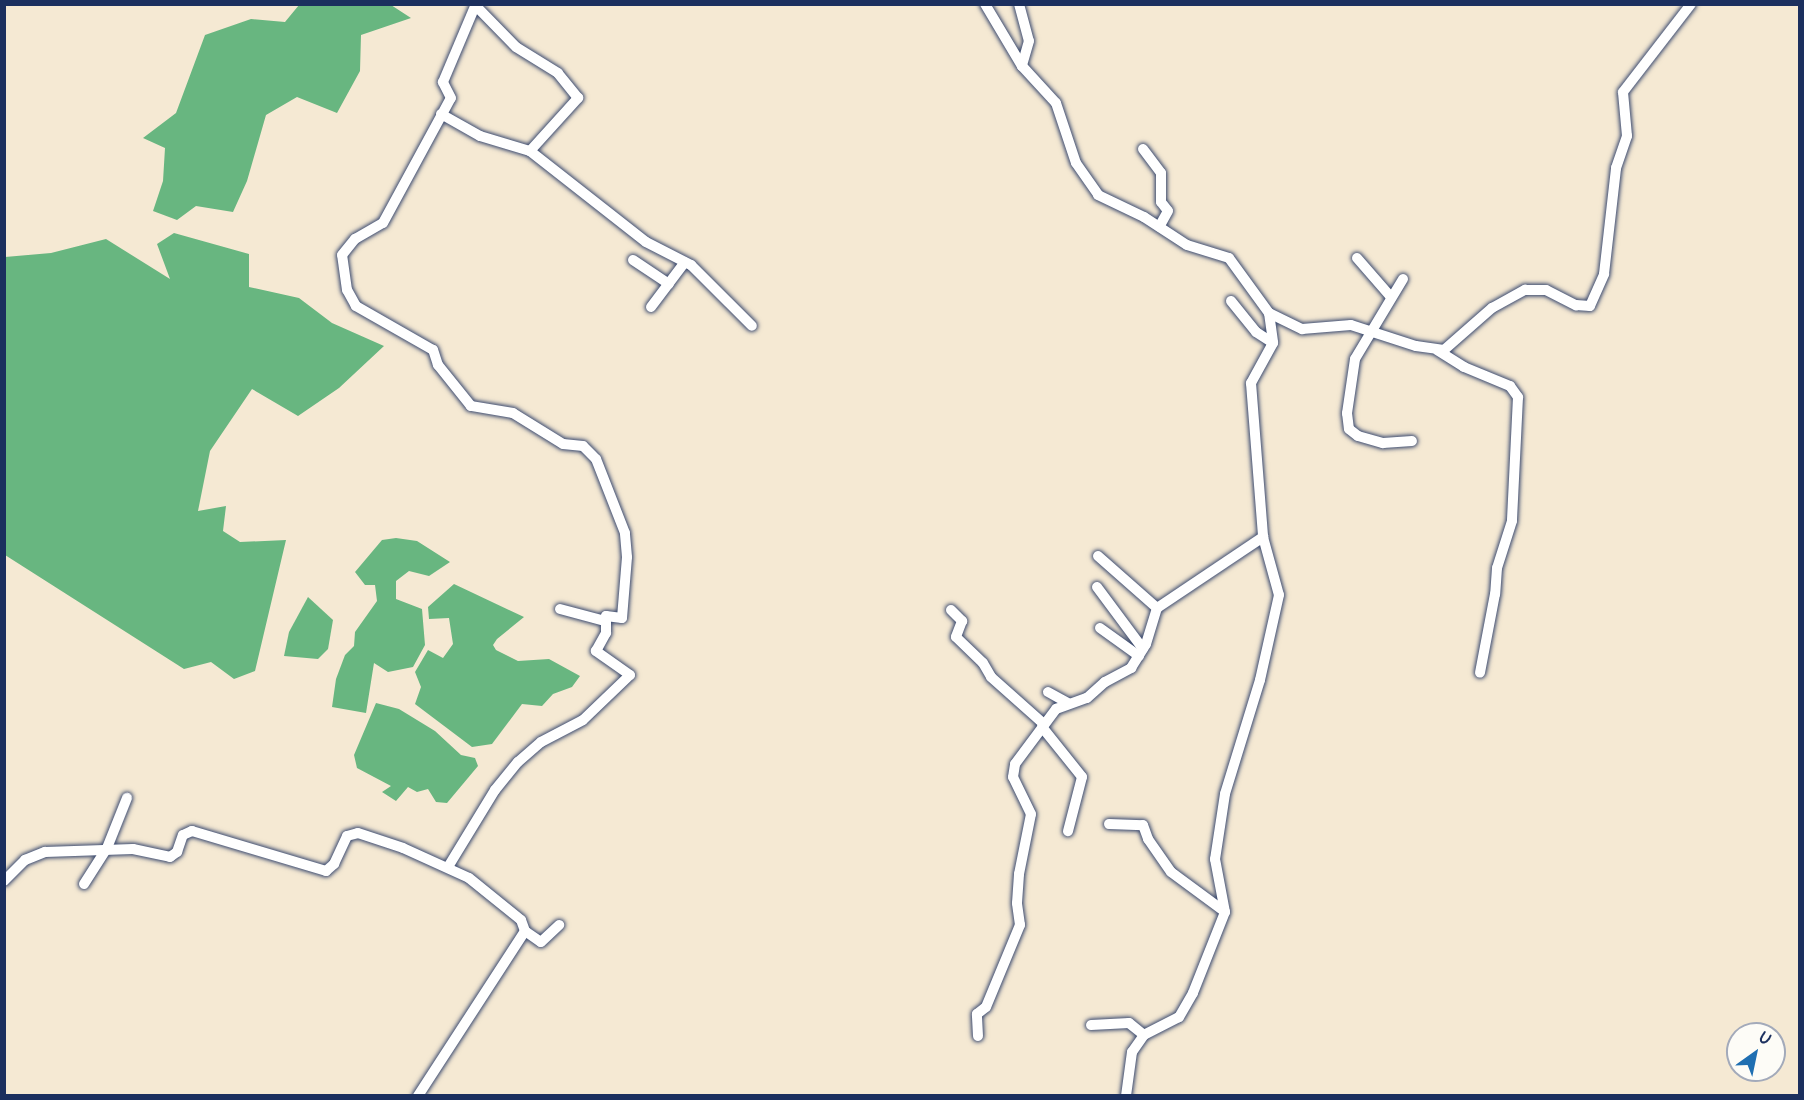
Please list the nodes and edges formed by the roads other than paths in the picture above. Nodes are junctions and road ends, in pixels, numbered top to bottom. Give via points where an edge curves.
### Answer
1 (985, 4) edge
2 (1019, 4) edge
3 (1691, 4) edge
4 (476, 5) edge
5 (1022, 66) junction
6 (441, 114) junction
7 (1143, 150) dead end
8 (530, 151) junction
9 (1159, 227) junction
10 (1357, 258) dead end
11 (633, 260) dead end
12 (685, 262) junction
13 (1403, 279) dead end
14 (669, 284) junction
15 (1391, 297) junction
16 (1231, 301) dead end
17 (651, 307) dead end
18 (1269, 313) junction
19 (752, 326) dead end
20 (1370, 331) junction
21 (1273, 343) junction
22 (1437, 350) junction
23 (1412, 441) dead end
24 (1263, 537) junction
25 (1098, 556) dead end
26 (1096, 587) dead end
27 (1157, 608) junction
28 (560, 609) dead end
29 (951, 610) dead end
30 (605, 621) junction
31 (1100, 628) dead end
32 (1141, 652) junction
33 (1480, 673) dead end
34 (1048, 692) dead end
35 (1068, 704) junction
36 (1043, 725) junction
37 (127, 798) dead end
38 (1108, 824) dead end
39 (1068, 831) dead end
40 (106, 848) junction
41 (448, 867) junction
42 (4, 881) edge
43 (84, 884) dead end
44 (1225, 912) junction
45 (559, 925) dead end
46 (525, 931) junction
47 (1091, 1024) dead end
48 (1144, 1035) junction
49 (978, 1036) dead end
50 (418, 1095) edge
51 (1126, 1095) edge

1 - 5 street
2 - 5 street via 1029,41
3 - 22 street via 1623,92 1627,136 1616,168 1604,274 1593,303 1581,307 1545,290 1525,290 1486,313 1447,349
4 - 6 street via 442,81 451,96
4 - 8 street via 516,47 557,72 578,96
5 - 9 street via 1056,103 1076,163 1098,195
6 - 8 street via 480,135
6 - 30 street via 383,223 355,239 343,254 347,290 356,306 433,350 438,365 471,406 513,413 563,444 583,446 596,459 625,533 627,557 622,618 606,616
7 - 9 street via 1161,173 1161,202 1168,212
8 - 12 street via 646,242
9 - 18 street via 1187,245 1229,258
10 - 15 street
11 - 14 street
12 - 14 street
12 - 19 street
13 - 15 street
14 - 17 street
15 - 20 street
16 - 21 street via 1256,332
18 - 20 street via 1302,329 1346,325
18 - 21 street
20 - 22 street
20 - 23 street via 1352,368 1349,429 1379,442
21 - 24 street via 1251,383
22 - 33 street via 1464,367 1510,386 1518,397 1512,521 1497,567
24 - 27 street
24 - 44 street via 1279,595 1260,680 1225,794 1215,859
25 - 27 street
26 - 32 street
27 - 32 street
28 - 30 street
29 - 36 street via 962,621 956,637 984,663 991,677
30 - 41 street via 606,633 596,651 629,677 582,720 541,742 518,762 495,790
31 - 32 street
32 - 35 street via 1131,668 1105,682 1087,698
34 - 35 street
35 - 36 street via 1054,710
36 - 39 street via 1082,777
36 - 49 street via 1012,771 1031,814 1019,874 1020,925 988,1004 976,1014
37 - 40 street
38 - 44 street via 1141,824 1147,828 1148,839 1171,872
40 - 41 street via 170,857 177,852 183,835 192,831 327,871 347,836 355,832
40 - 42 street via 34,855
40 - 43 street
41 - 46 street via 490,893 521,920
44 - 48 street via 1193,993 1179,1017
45 - 46 street via 541,942
46 - 50 street
47 - 48 street via 1129,1023
48 - 51 street via 1132,1052

